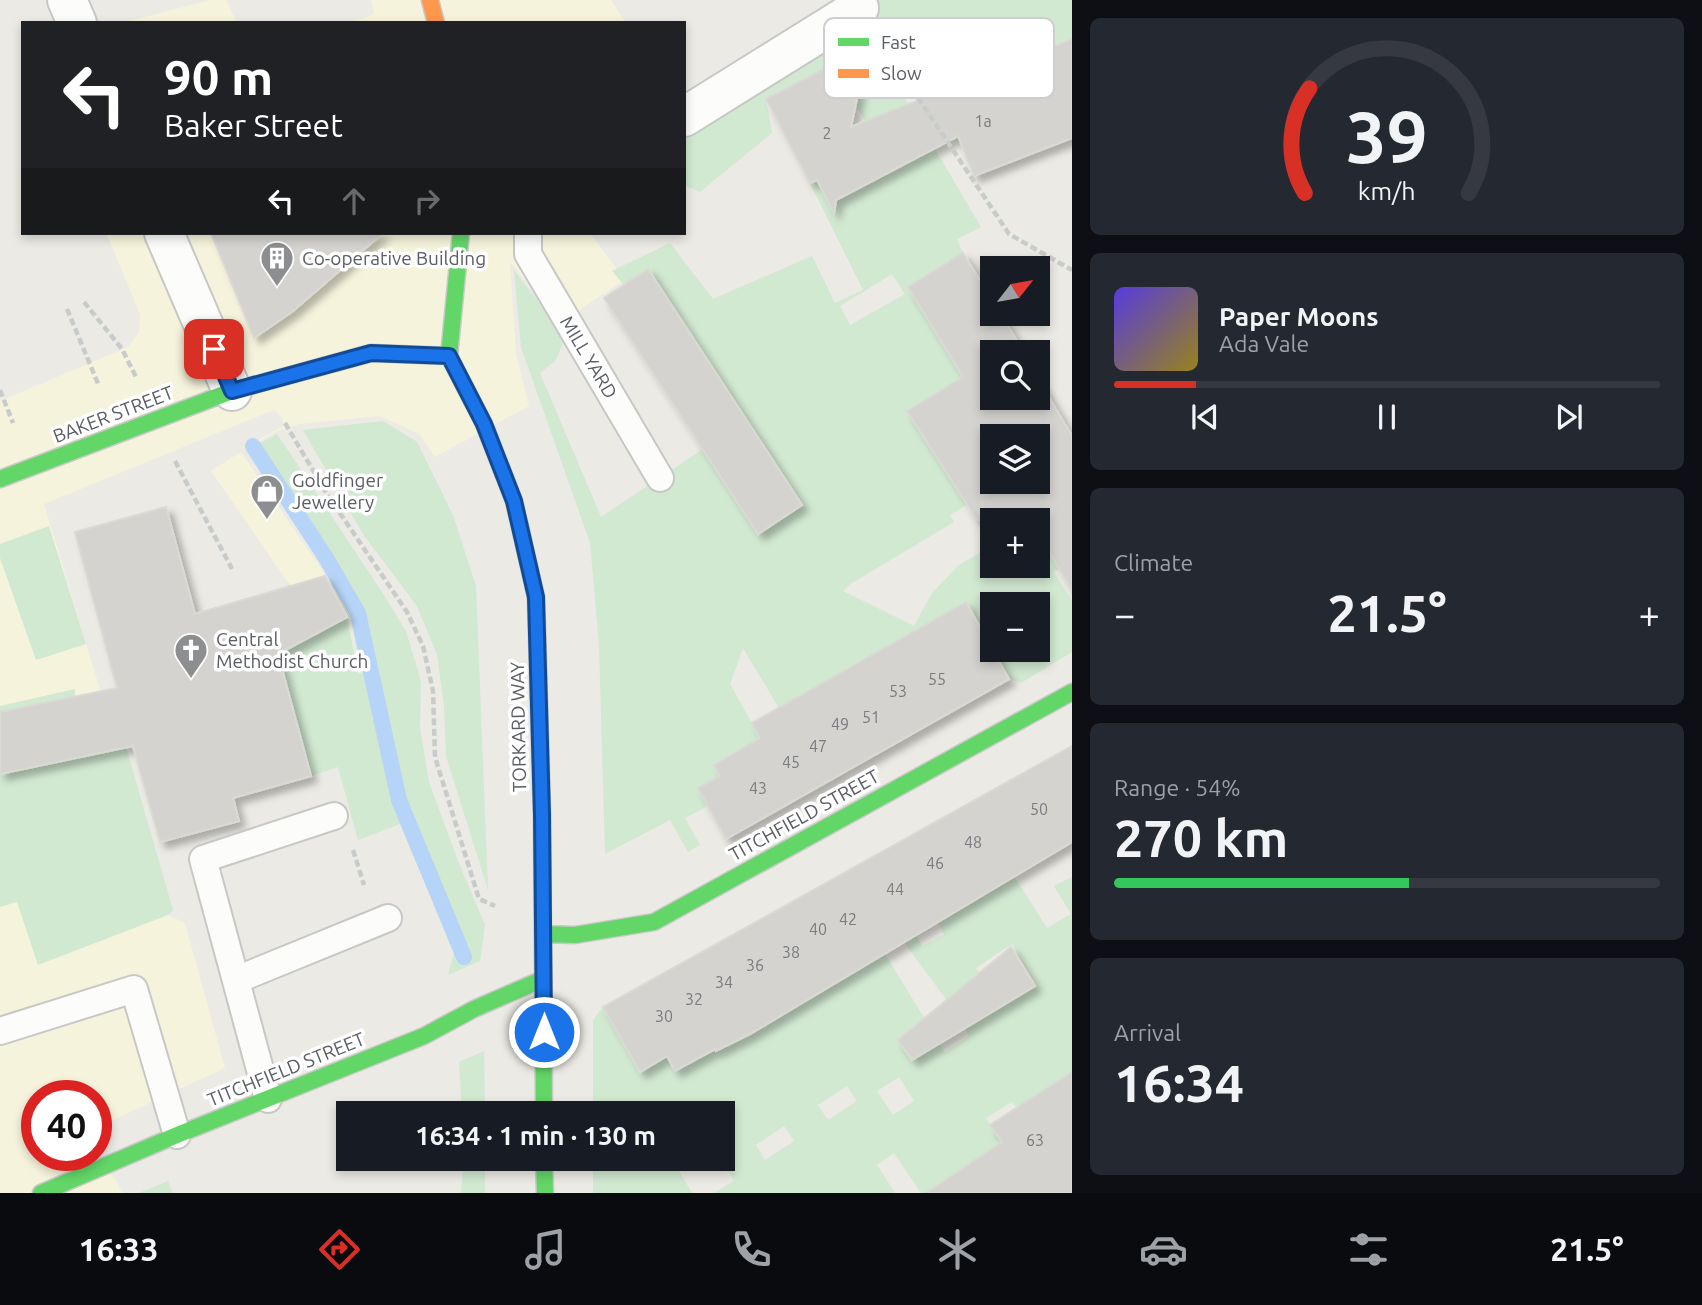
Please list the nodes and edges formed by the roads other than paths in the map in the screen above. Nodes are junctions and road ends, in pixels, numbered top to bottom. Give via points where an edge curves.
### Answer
1 (67, 0) edge
2 (430, 0) edge
3 (859, 8) road end
4 (843, 18) edge
5 (76, 21) edge
6 (435, 21) edge
7 (824, 30) edge
8 (686, 116) edge
9 (165, 235) edge
10 (461, 235) edge
11 (528, 235) edge
12 (449, 356) junction
13 (232, 391) junction
14 (660, 478) dead end
15 (0, 479) edge
16 (1072, 692) edge
17 (334, 816) road end
18 (382, 921) road end
19 (543, 934) junction
20 (543, 978) junction
21 (236, 980) junction
22 (0, 1031) edge
23 (268, 1099) junction
24 (544, 1101) edge
25 (177, 1135) junction
26 (544, 1171) edge
27 (41, 1193) edge
28 (545, 1193) edge

1 - 5 street
2 - 6 street
3 - 4 street
7 - 8 street
9 - 13 street
10 - 12 street
11 - 14 lane, MILL YARD via 528,254
12 - 13 street, BAKER STREET via 371,353
12 - 19 street, TORKARD WAY via 484,424 514,501 536,597
13 - 15 street, BAKER STREET
16 - 19 street, TITCHFIELD STREET via 654,922 575,935
17 - 21 lane via 203,859
18 - 21 lane
19 - 20 street, TORKARD WAY
20 - 23 street, TITCHFIELD STREET via 424,1036
20 - 24 street, TORKARD WAY
21 - 23 lane
22 - 25 lane via 134,989
23 - 25 street, TITCHFIELD STREET
25 - 27 street, TITCHFIELD STREET
26 - 28 street

